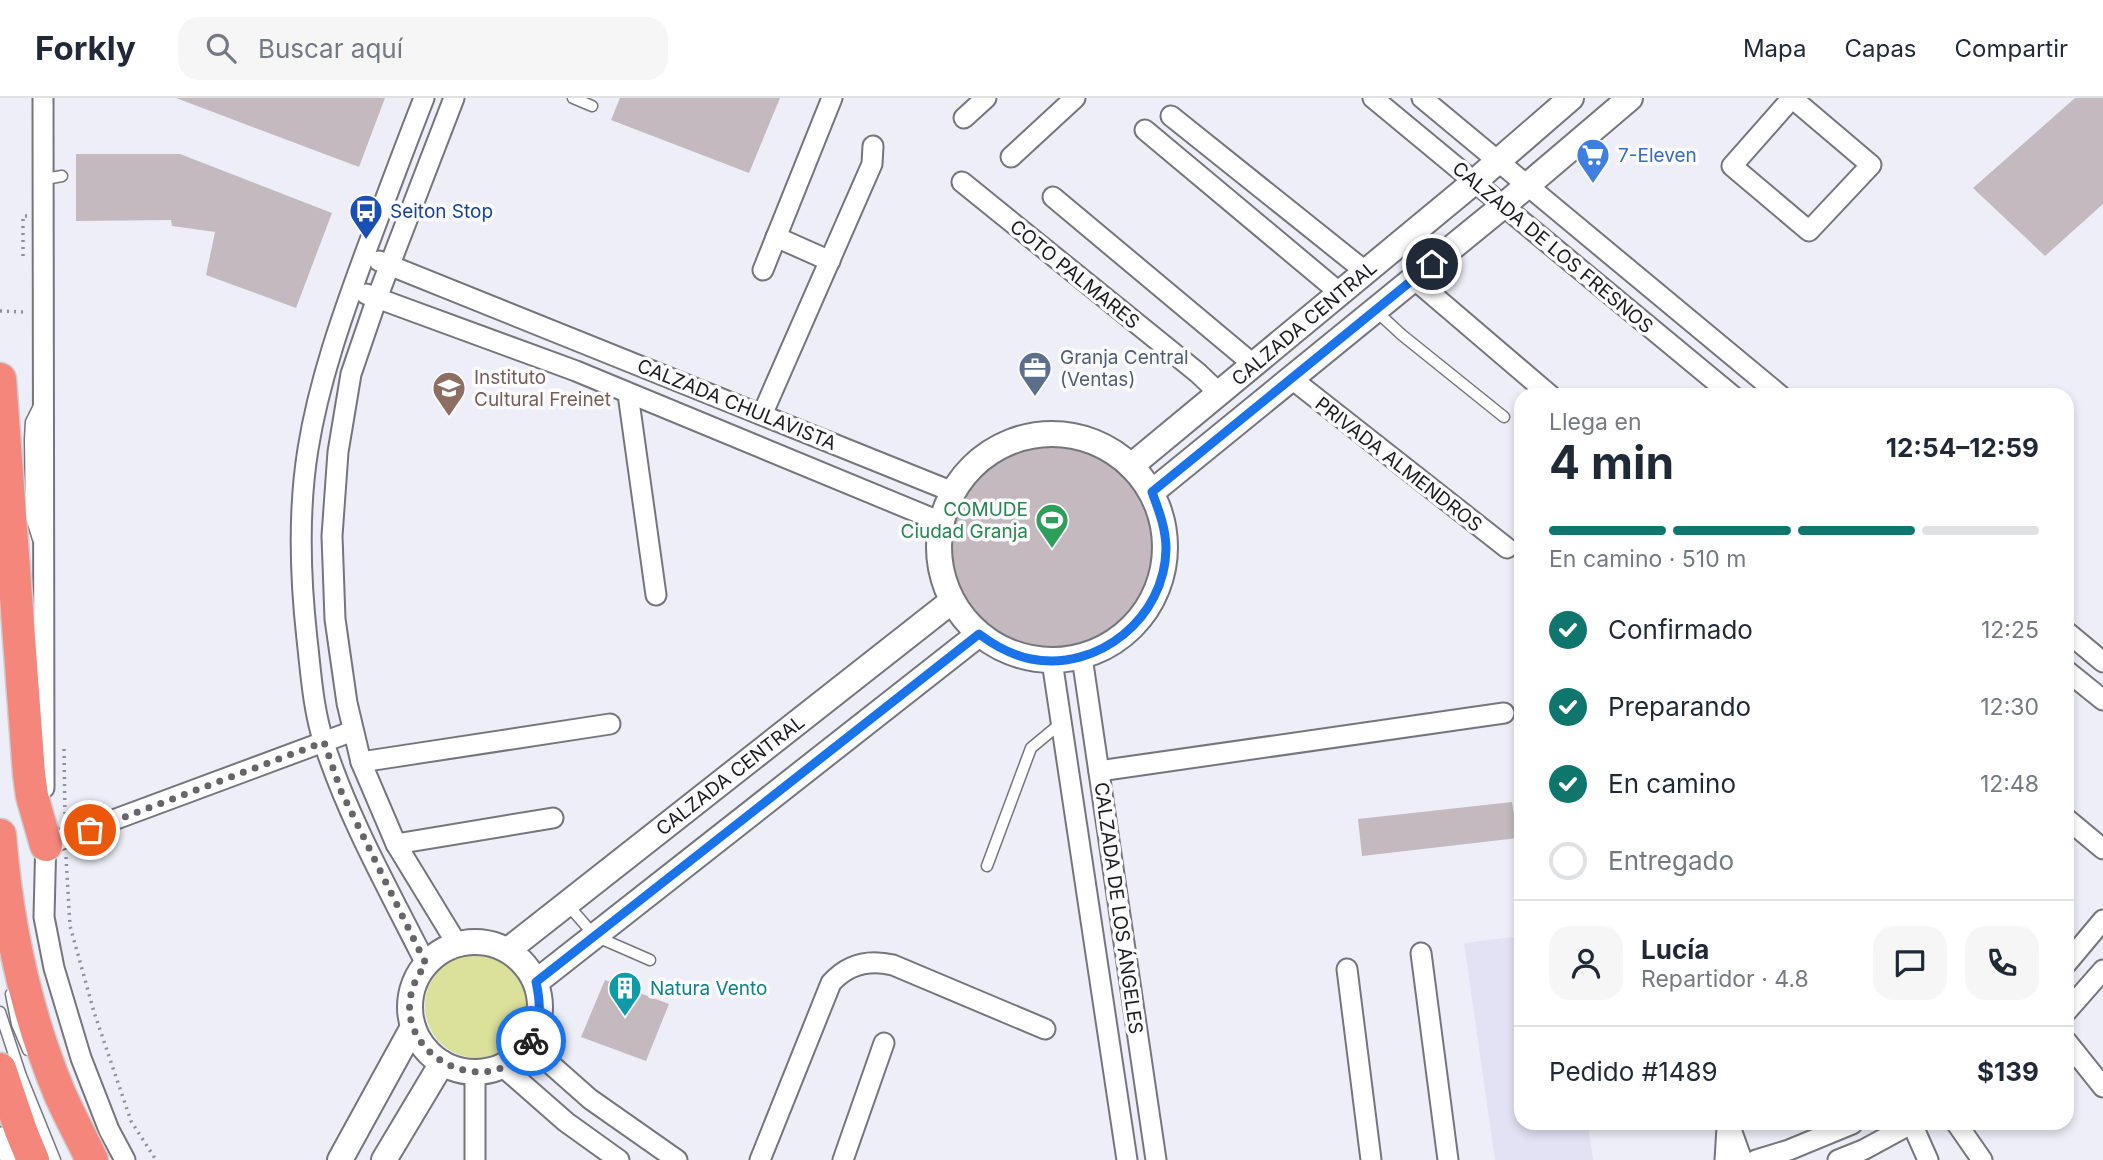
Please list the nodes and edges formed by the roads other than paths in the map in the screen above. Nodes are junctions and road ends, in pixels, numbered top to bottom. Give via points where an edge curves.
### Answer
1 (43, 98) edge
2 (424, 98) edge
3 (454, 98) edge
4 (573, 98) edge
5 (832, 98) edge
6 (986, 98) edge
7 (1075, 98) edge
8 (1373, 98) edge
9 (1422, 98) edge
10 (1571, 98) edge
11 (1630, 98) edge
12 (1777, 103) edge
13 (592, 106) dead end
14 (1171, 116) dead end
15 (964, 118) dead end
16 (415, 121) junction
17 (1145, 130) dead end
18 (440, 131) junction
19 (873, 146) dead end
20 (1011, 157) dead end
21 (1498, 162) junction
22 (962, 183) dead end
23 (1474, 183) junction
24 (1527, 186) junction
25 (1053, 197) dead end
26 (1503, 206) junction
27 (776, 237) junction
28 (364, 255) junction
29 (830, 261) junction
30 (390, 265) junction
31 (763, 270) dead end
32 (1367, 272) junction
33 (1414, 279) junction
34 (352, 288) junction
35 (1340, 293) junction
36 (377, 298) junction
37 (1376, 311) junction
38 (587, 344) junction
39 (1254, 365) junction
40 (576, 371) junction
41 (0, 379) edge
42 (1292, 379) junction
43 (1542, 388) edge
44 (1723, 388) edge
45 (1770, 388) edge
46 (1219, 393) junction
47 (628, 394) junction
48 (762, 415) junction
49 (1504, 417) dead end
50 (1131, 466) junction
51 (953, 492) junction
52 (1152, 492) junction
53 (302, 502) junction
54 (333, 503) junction
55 (941, 522) junction
56 (1507, 548) dead end
57 (656, 595) dead end
58 (952, 601) junction
59 (979, 634) junction
60 (2074, 638) edge
61 (1082, 657) junction
62 (1052, 661) junction
63 (2103, 662) edge
64 (2074, 677) edge
65 (2103, 700) edge
66 (1504, 713) dead end
67 (1062, 723) junction
68 (610, 724) dead end
69 (353, 731) junction
70 (324, 742) junction
71 (361, 762) junction
72 (1099, 771) junction
73 (553, 818) dead end
74 (2074, 825) edge
75 (0, 835) edge
76 (55, 842) junction
77 (397, 844) junction
78 (2103, 849) edge
79 (987, 866) dead end
80 (567, 903) junction
81 (2103, 920) edge
82 (595, 936) junction
83 (457, 944) junction
84 (508, 950) junction
85 (1421, 953) dead end
86 (2074, 955) edge
87 (650, 960) dead end
88 (426, 964) junction
89 (1347, 969) dead end
90 (2102, 973) edge
91 (536, 982) junction
92 (9, 984) dead end
93 (2074, 1003) edge
94 (0, 1012) edge
95 (413, 1027) junction
96 (1045, 1029) dead end
97 (884, 1043) dead end
98 (529, 1045) junction
99 (2074, 1051) edge
100 (32, 1061) dead end
101 (442, 1063) junction
102 (502, 1066) junction
103 (0, 1069) edge
104 (475, 1072) junction
105 (2103, 1087) edge
106 (1728, 1130) edge
107 (1730, 1130) edge
108 (1837, 1130) edge
109 (1903, 1130) edge
110 (1915, 1130) edge
111 (1961, 1130) edge
112 (0, 1138) edge
113 (1864, 1155) edge
114 (477, 1159) edge
115 (675, 1159) edge
116 (11, 1160) edge
117 (33, 1160) edge
118 (55, 1160) edge
119 (92, 1160) edge
120 (125, 1160) edge
121 (340, 1160) edge
122 (384, 1160) edge
123 (619, 1160) edge
124 (760, 1160) edge
125 (844, 1160) edge
126 (1127, 1160) edge
127 (1156, 1160) edge
128 (1371, 1160) edge
129 (1448, 1160) edge
130 (1725, 1160) edge
131 (1742, 1160) edge
132 (1756, 1160) edge
133 (1838, 1160) edge
134 (1928, 1160) edge
135 (1982, 1160) edge

1 - 76 street via 53,177 44,393 44,548
2 - 16 street
3 - 18 street
4 - 13 lane
5 - 27 street
6 - 15 street
7 - 20 street
8 - 23 street, CALZADA DE LOS FRESNOS
9 - 21 street, CALZADA DE LOS FRESNOS
10 - 21 street, CALZADA CENTRAL
11 - 24 street, CALZADA CENTRAL
12 - 12 street via 1732,166 1809,231 1871,165 1792,98
14 - 32 street
16 - 18 street
16 - 28 street
17 - 35 street
18 - 30 street
19 - 29 street via 872,164
21 - 23 street, CALZADA CENTRAL
21 - 24 street, CALZADA DE LOS FRESNOS
22 - 46 street, COTO PALMARES
23 - 26 street, CALZADA DE LOS FRESNOS
23 - 32 street, CALZADA CENTRAL
24 - 26 street, CALZADA CENTRAL
24 - 45 street, CALZADA DE LOS FRESNOS
25 - 39 street
26 - 33 street, CALZADA CENTRAL
26 - 44 street, CALZADA DE LOS FRESNOS
27 - 29 street
27 - 31 street
28 - 30 street, CALZADA CHULAVISTA
28 - 34 street
29 - 48 street
30 - 36 street
30 - 38 street, CALZADA CHULAVISTA
32 - 35 street, CALZADA CENTRAL
33 - 37 street, CALZADA CENTRAL
33 - 43 street
34 - 36 street, CALZADA CHULAVISTA
34 - 53 street via 326,369 308,449
35 - 39 street, CALZADA CENTRAL
36 - 40 street, CALZADA CHULAVISTA
36 - 54 street via 351,374
37 - 42 street, CALZADA CENTRAL
37 - 49 lane
38 - 40 street
38 - 48 street, CALZADA CHULAVISTA
39 - 46 street, CALZADA CENTRAL
40 - 47 street, CALZADA CHULAVISTA
41 - 76 highway via 29,774 32,796
42 - 52 street, CALZADA CENTRAL
42 - 56 street, PRIVADA ALMENDROS
46 - 50 street, CALZADA CENTRAL
47 - 55 street, CALZADA CHULAVISTA
47 - 57 street
48 - 51 street, CALZADA CHULAVISTA
50 - 51 street via 1092,441 1035,436 1002,445 983,457
50 - 52 street
51 - 55 street
52 - 61 street via 1163,520 1162,578 1133,628
53 - 54 street
53 - 70 street via 305,620 315,708
54 - 69 street via 335,619
55 - 58 street via 939,563
58 - 59 street
58 - 80 street, CALZADA CENTRAL
59 - 62 street via 1013,654
59 - 82 street
60 - 63 street
61 - 62 street
61 - 72 street, CALZADA DE LOS ÁNGELES
62 - 67 street, CALZADA DE LOS ÁNGELES
64 - 65 street
66 - 72 street
67 - 79 lane via 1031,748
67 - 126 street, CALZADA DE LOS ÁNGELES
68 - 71 street
69 - 70 street
69 - 71 street
70 - 76 street
70 - 88 street via 341,791
71 - 77 street
72 - 127 street, CALZADA DE LOS ÁNGELES
73 - 77 street
74 - 78 street
75 - 119 highway via 13,942 34,1021 59,1092
76 - 120 street via 44,917 54,968 81,1058
77 - 83 street
80 - 82 lane
80 - 84 street, CALZADA CENTRAL
81 - 86 street
82 - 87 lane
82 - 91 street
83 - 84 street via 492,943
83 - 88 street
84 - 91 street via 525,964
85 - 129 street
88 - 95 street via 414,983
89 - 128 street
90 - 93 street
91 - 98 street via 541,1003
92 - 100 lane via 16,1024
94 - 118 lane via 20,1076
95 - 101 street via 430,1054
95 - 121 street
96 - 124 street via 892,965 873,962 849,967 831,983
97 - 125 street
98 - 102 street
98 - 115 street via 590,1099
99 - 105 street
101 - 104 street
101 - 122 street
102 - 104 street
102 - 123 street via 566,1122
103 - 117 highway
104 - 114 street
106 - 130 street
107 - 131 street
108 - 132 street
109 - 113 street
110 - 134 street
111 - 135 street
112 - 116 street
113 - 133 street

